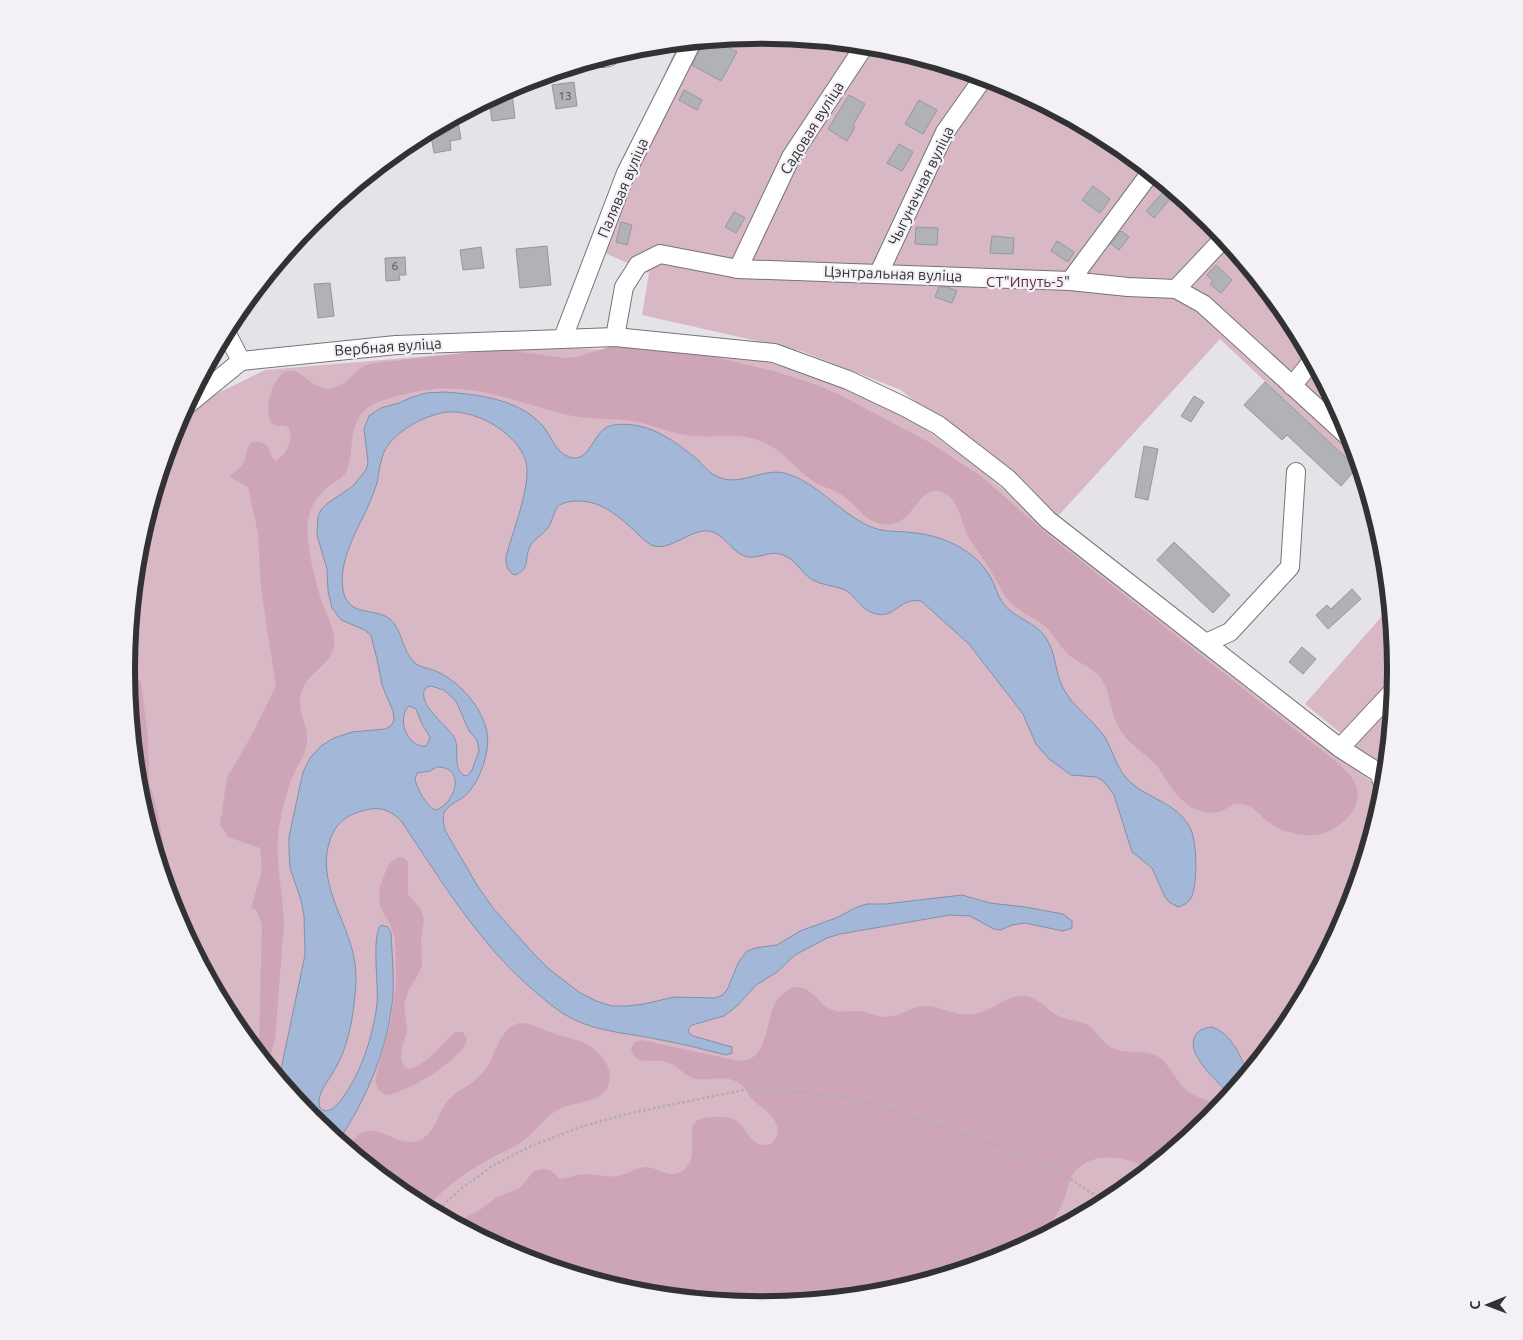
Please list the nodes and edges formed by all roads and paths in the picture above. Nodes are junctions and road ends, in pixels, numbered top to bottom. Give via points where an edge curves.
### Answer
1 (689, 48) edge
2 (860, 52) edge
3 (980, 83) edge
4 (1147, 176) edge
5 (1219, 243) edge
6 (738, 269) junction
7 (879, 273) junction
8 (1070, 281) junction
9 (1176, 289) junction
10 (563, 338) junction
11 (615, 338) junction
12 (230, 340) edge
13 (241, 361) junction
14 (1309, 366) edge
15 (1292, 386) junction
16 (199, 395) edge
17 (1339, 429) edge
18 (1296, 472) dead end
19 (1206, 643) junction
20 (1387, 698) edge
21 (1340, 748) junction
22 (1379, 774) edge
23 (1099, 1197) edge
24 (440, 1207) edge

1 - 10 street, Палявая вуліца via 626,173
2 - 6 street, Садовая вуліца via 791,156
3 - 7 street, Чыгуначная вуліца via 945,132
4 - 8 street
5 - 9 street
6 - 7 street, Цэнтральная вуліца
6 - 11 street, Цэнтральная вуліца via 660,254 638,265 624,287
7 - 8 street, Цэнтральная вуліца
8 - 9 street, Цэнтральная вуліца
9 - 15 street, Цэнтральная вуліца via 1203,304
10 - 11 street, Вербная вуліца
10 - 13 street, Вербная вуліца via 396,345
11 - 19 street, Вербная вуліца via 774,353 848,380 903,406 938,425 1008,480 1048,520
12 - 13 street
13 - 16 street
14 - 15 street
15 - 17 street, Цэнтральная вуліца
18 - 19 street via 1290,567 1230,632
19 - 21 street, Вербная вуліца
20 - 21 street
21 - 22 street, Вербная вуліца
23 - 24 path via 1053,1168 1006,1148 906,1114 841,1097 744,1090 626,1114 580,1127 492,1166

